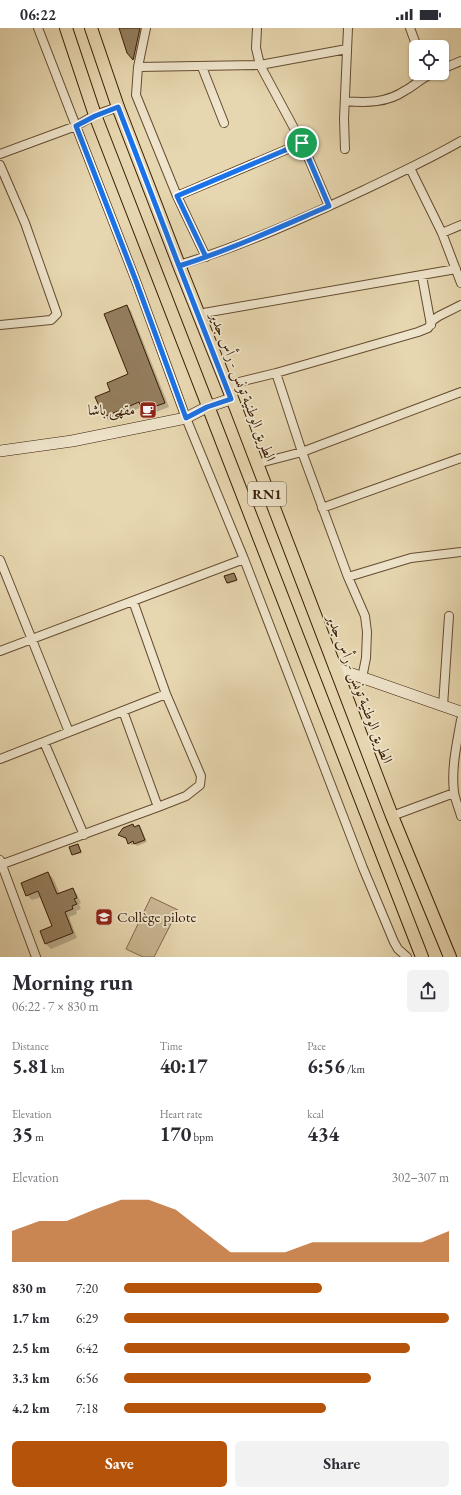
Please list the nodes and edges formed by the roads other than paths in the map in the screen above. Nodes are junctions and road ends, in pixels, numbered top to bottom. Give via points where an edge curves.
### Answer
1 (38, 28) edge
2 (66, 28) edge
3 (91, 28) edge
4 (146, 28) edge
5 (257, 28) edge
6 (348, 28) edge
7 (410, 28) edge
8 (414, 40) edge
9 (347, 49) junction
10 (461, 61) edge
11 (260, 65) junction
12 (449, 66) edge
13 (202, 67) junction
14 (138, 68) junction
15 (421, 80) edge
16 (345, 101) junction
17 (118, 107) junction
18 (95, 116) junction
19 (224, 123) dead end
20 (76, 126) junction
21 (461, 141) edge
22 (302, 143) junction
23 (345, 149) dead end
24 (0, 154) edge
25 (0, 165) edge
26 (410, 168) junction
27 (177, 196) junction
28 (329, 206) junction
29 (461, 225) edge
30 (442, 233) junction
31 (206, 257) junction
32 (179, 266) junction
33 (456, 269) junction
34 (422, 276) junction
35 (461, 283) edge
36 (461, 305) edge
37 (198, 314) junction
38 (0, 325) edge
39 (431, 325) junction
40 (276, 373) junction
41 (226, 385) junction
42 (461, 392) edge
43 (231, 399) junction
44 (207, 407) junction
45 (186, 418) junction
46 (0, 451) edge
47 (302, 452) junction
48 (461, 458) edge
49 (256, 464) junction
50 (322, 508) junction
51 (461, 552) edge
52 (244, 559) junction
53 (0, 560) edge
54 (2, 573) edge
55 (348, 577) junction
56 (133, 601) junction
57 (448, 616) dead end
58 (31, 640) junction
59 (0, 651) edge
60 (334, 668) junction
61 (362, 678) junction
62 (166, 694) junction
63 (443, 706) junction
64 (123, 711) junction
65 (461, 712) edge
66 (461, 720) edge
67 (69, 732) junction
68 (44, 742) junction
69 (0, 759) edge
70 (454, 793) junction
71 (158, 807) junction
72 (392, 816) junction
73 (461, 816) edge
74 (84, 835) junction
75 (1, 863) edge
76 (421, 956) edge
77 (36, 957) edge
78 (407, 957) edge
79 (450, 957) edge

1 - 20 street
2 - 18 main road, RN1
3 - 17 main road, الطريق الوطنية تونس - رأس جدير / RN1
4 - 14 street
5 - 11 street via 256,48
6 - 9 street
7 - 8 street
9 - 11 street
9 - 16 street
10 - 12 street
11 - 13 street
11 - 22 street
13 - 14 street
13 - 19 street
14 - 27 street via 136,95
15 - 16 street via 387,100 369,103
16 - 23 street
17 - 18 street
17 - 32 main road, الطريق الوطنية تونس - رأس جدير / RN1
18 - 20 street
18 - 44 main road, RN1
20 - 24 street
20 - 45 street
21 - 26 street
22 - 27 street
22 - 28 street
25 - 38 street via 25,223 57,314 51,320
26 - 28 street
26 - 30 street
27 - 31 street
28 - 31 street
29 - 30 street
30 - 33 street
31 - 32 street
32 - 37 main road, الطريق الوطنية تونس - رأس جدير / RN1
33 - 34 street
33 - 35 street
34 - 37 street
34 - 39 street
36 - 39 street via 433,320
37 - 41 main road, الطريق الوطنية تونس - رأس جدير / RN1
39 - 40 street via 418,332
40 - 41 street
40 - 47 street
41 - 43 main road, الطريق الوطنية تونس - رأس جدير / RN1
42 - 47 street
43 - 44 street
43 - 49 main road, الطريق الوطنية تونس - رأس جدير / RN1
44 - 45 street
44 - 76 main road, RN1
45 - 46 street via 72,441
45 - 52 street
47 - 49 street
47 - 50 street
48 - 50 street
49 - 60 main road, الطريق الوطنية تونس - رأس جدير / RN1
50 - 55 street
51 - 55 street via 411,558
52 - 56 street
52 - 78 street via 363,868 394,942
53 - 54 street
54 - 58 street
55 - 61 street via 365,616 366,658
56 - 58 street
56 - 62 street
57 - 63 street
58 - 59 street
58 - 67 street
60 - 61 street
60 - 72 main road, الطريق الوطنية تونس - رأس جدير / RN1
61 - 63 street
62 - 64 street
62 - 71 street via 201,776 200,785 186,796
63 - 65 street
64 - 67 street
64 - 71 street
66 - 70 street via 456,746
67 - 68 street
68 - 69 street
68 - 74 street
70 - 72 street
70 - 73 street
71 - 74 street
72 - 79 main road, الطريق الوطنية تونس - رأس جدير / RN1
74 - 75 street
75 - 77 street
76 - 78 street

